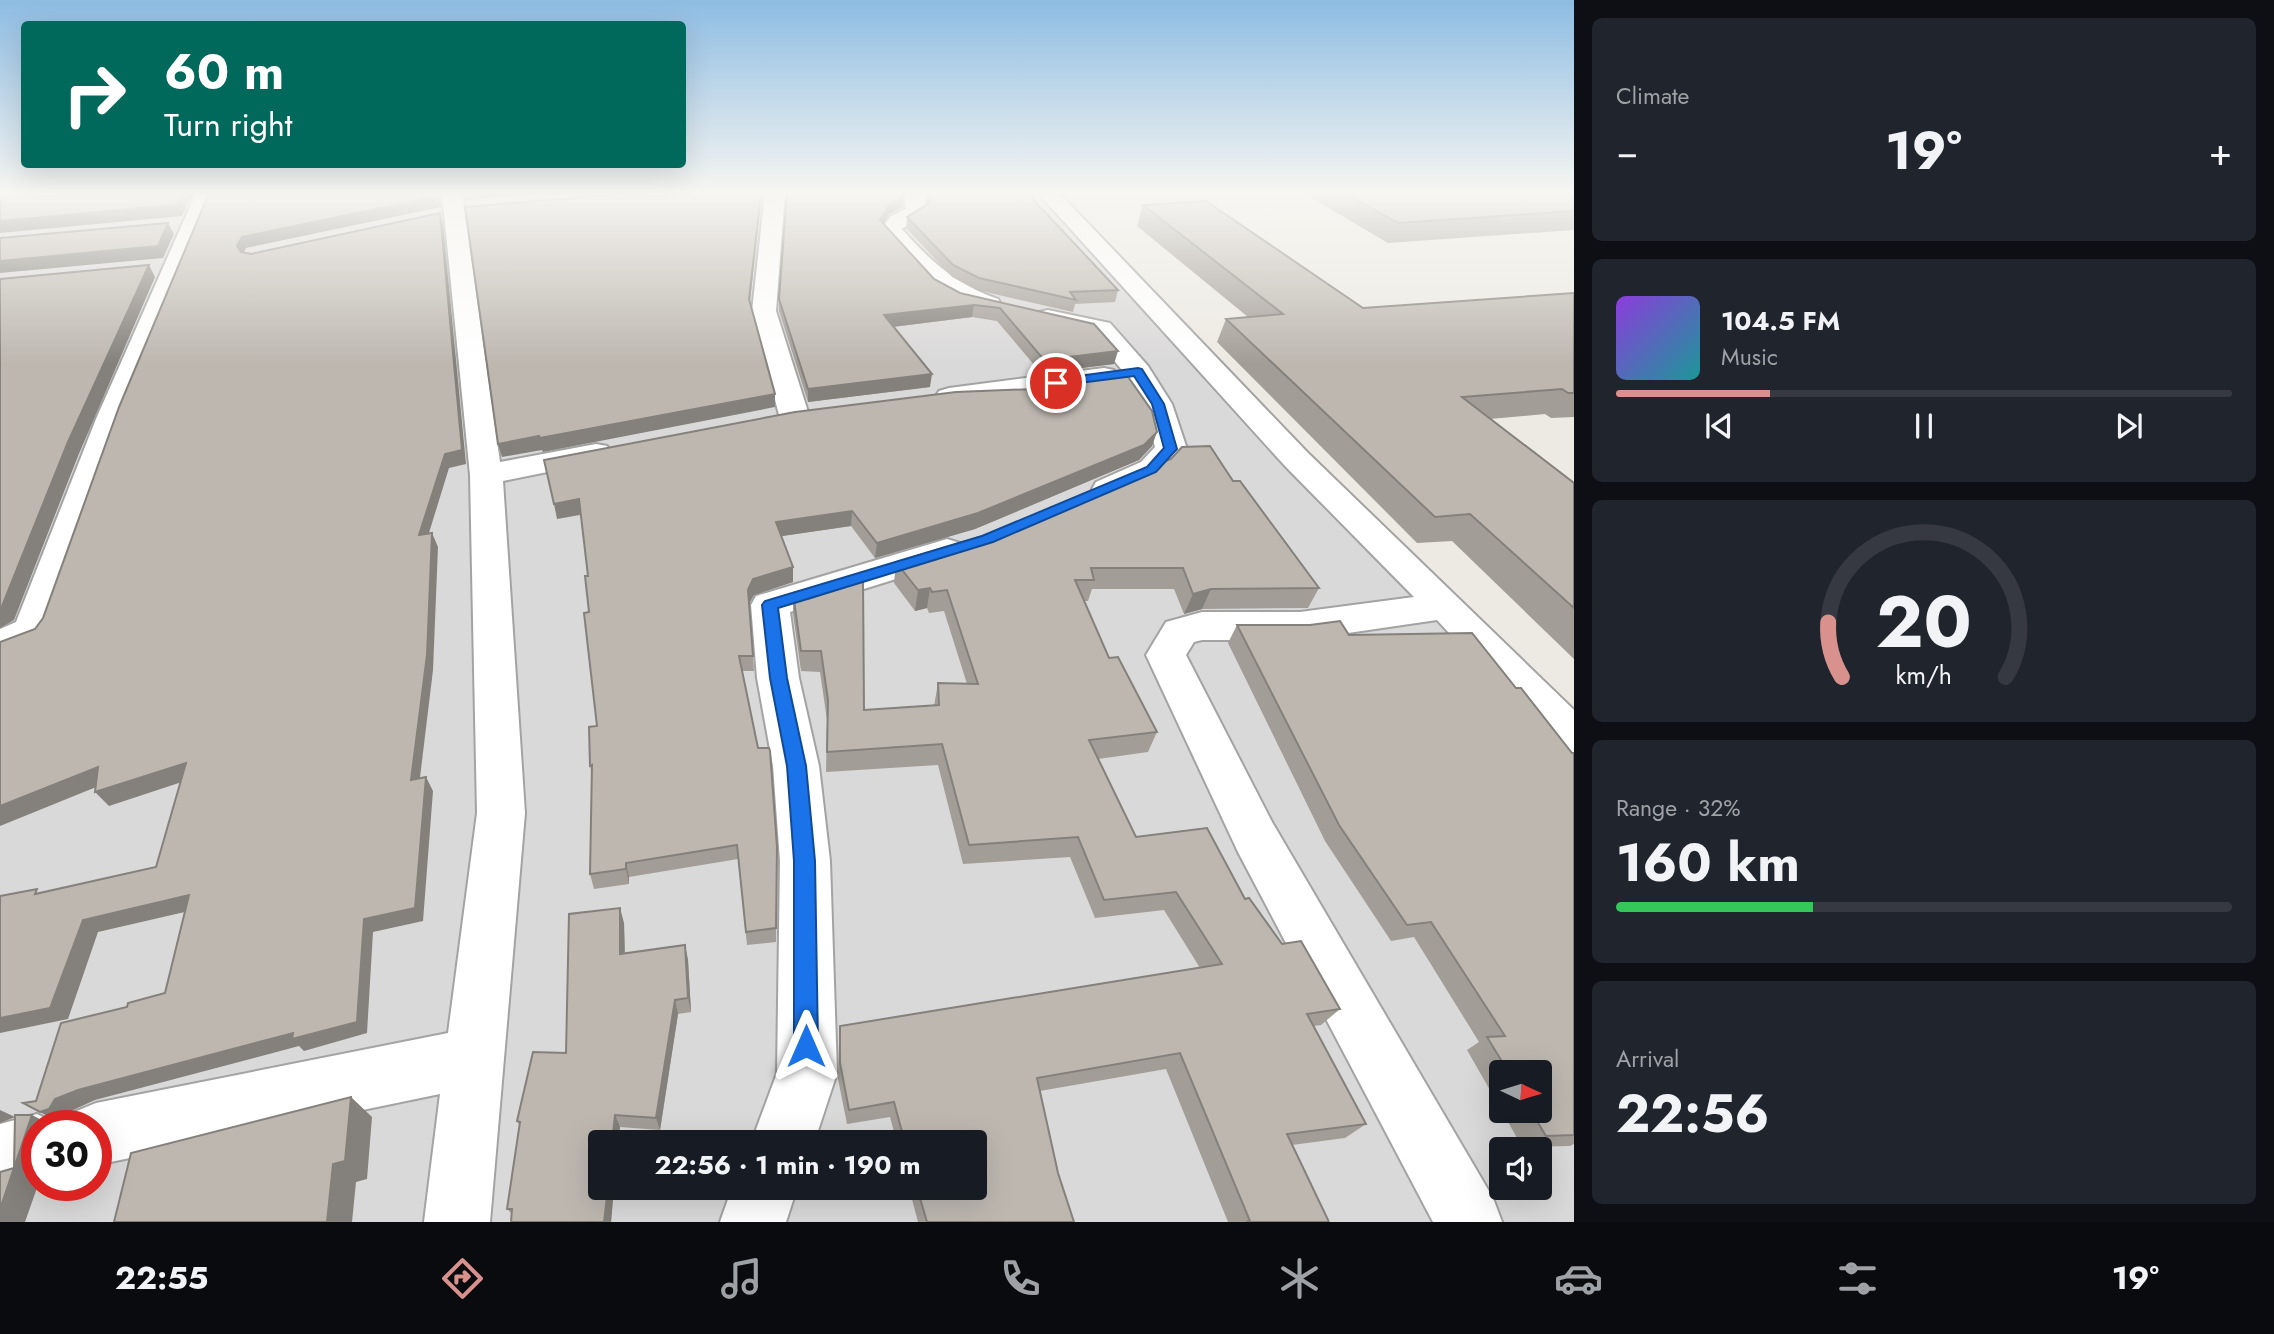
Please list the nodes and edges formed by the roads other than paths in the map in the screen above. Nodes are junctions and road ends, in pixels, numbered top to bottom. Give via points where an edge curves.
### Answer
1 (167, 250) edge
2 (457, 250) edge
3 (770, 250) edge
4 (911, 250) edge
5 (1102, 250) edge
6 (1171, 323) junction
7 (1101, 328) junction
8 (1138, 372) junction
9 (919, 401) edge
10 (794, 416) edge
11 (620, 449) edge
12 (486, 475) junction
13 (1077, 501) edge
14 (975, 542) edge
15 (1446, 606) junction
16 (0, 645) edge
17 (1574, 738) edge
18 (473, 1058) junction
19 (787, 1130) edge
20 (112, 1131) edge
21 (21, 1150) edge
22 (0, 1156) edge
23 (761, 1200) edge
24 (457, 1222) edge
25 (753, 1222) edge
26 (1469, 1222) edge

1 - 16 street via 32,631
2 - 12 street
3 - 10 street via 764,311
4 - 7 street via 943,284 968,298
5 - 6 street
6 - 7 street
6 - 15 street via 1296,459
7 - 8 street
8 - 9 street
8 - 13 street via 1158,404 1171,449 1152,469
11 - 12 street
12 - 18 street via 501,813
14 - 19 street via 770,605 778,678 796,766 804,861 807,1073
15 - 17 street
15 - 26 street via 1300,626 1202,626 1180,632 1166,655 1255,837
18 - 20 street
18 - 24 street
21 - 22 street
23 - 25 street

